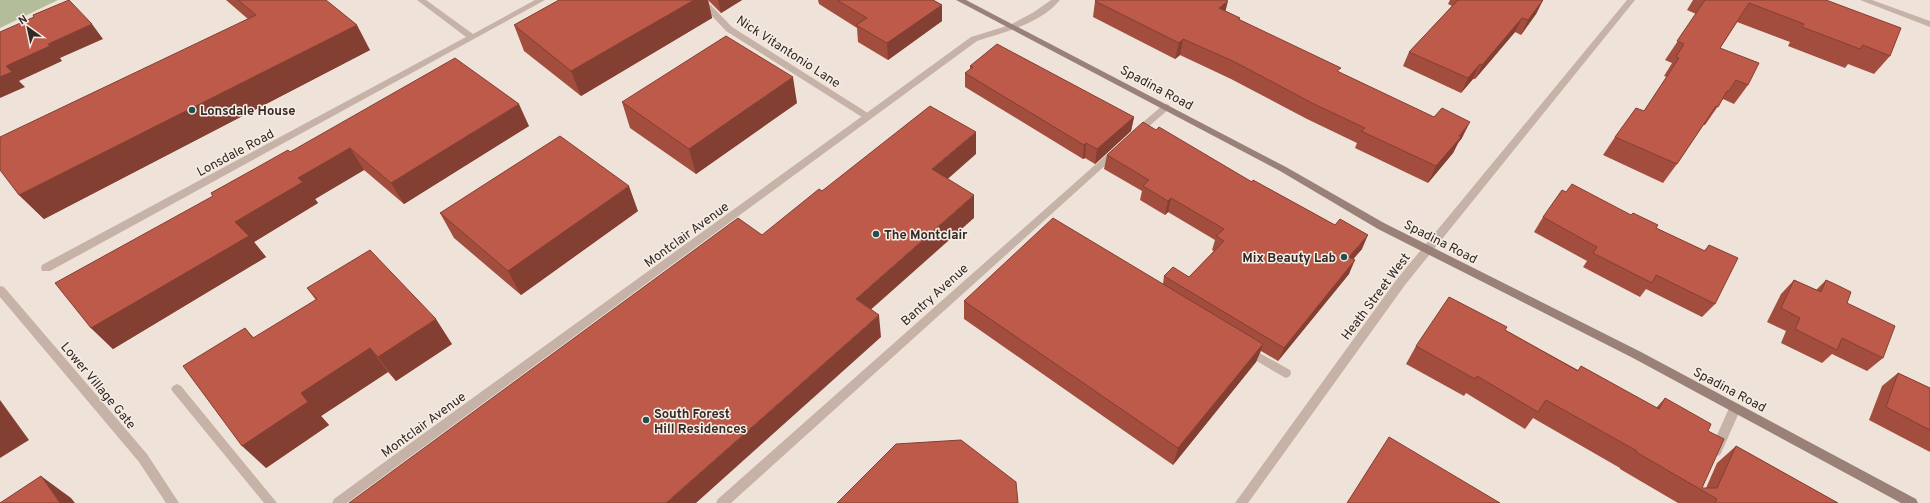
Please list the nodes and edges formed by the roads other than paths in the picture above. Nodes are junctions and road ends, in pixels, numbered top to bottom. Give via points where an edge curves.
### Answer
1 (421, 0) edge
2 (541, 0) edge
3 (701, 0) edge
4 (960, 0) edge
5 (1056, 0) edge
6 (1631, 0) edge
7 (1864, 0) edge
8 (1930, 24) edge
9 (1013, 27) junction
10 (472, 37) junction
11 (1166, 107) junction
12 (868, 117) junction
13 (1427, 250) junction
14 (46, 268) dead end
15 (0, 290) edge
16 (1239, 345) edge
17 (1286, 373) dead end
18 (177, 389) dead end
19 (1735, 408) junction
20 (1710, 462) edge
21 (173, 503) edge
22 (271, 503) edge
23 (338, 503) edge
24 (722, 503) edge
25 (1241, 503) edge
26 (1912, 503) edge

1 - 10 street
2 - 10 street, Lonsdale Road
3 - 12 street, Nick Vitantonio Lane via 729,29
4 - 9 street, Spadina Road
5 - 9 street, Montclair Avenue
6 - 13 street, Heath Street West
7 - 8 street
9 - 11 street, Spadina Road
9 - 12 street, Montclair Avenue via 974,39
10 - 14 street, Lonsdale Road
11 - 13 street, Spadina Road
11 - 24 street, Bantry Avenue via 1125,142 1040,223
12 - 23 street, Montclair Avenue
13 - 19 street, Spadina Road
13 - 25 street, Heath Street West
15 - 21 street, Lower Village Gate via 143,458
16 - 17 street
18 - 22 street
19 - 20 street
19 - 26 street, Spadina Road

